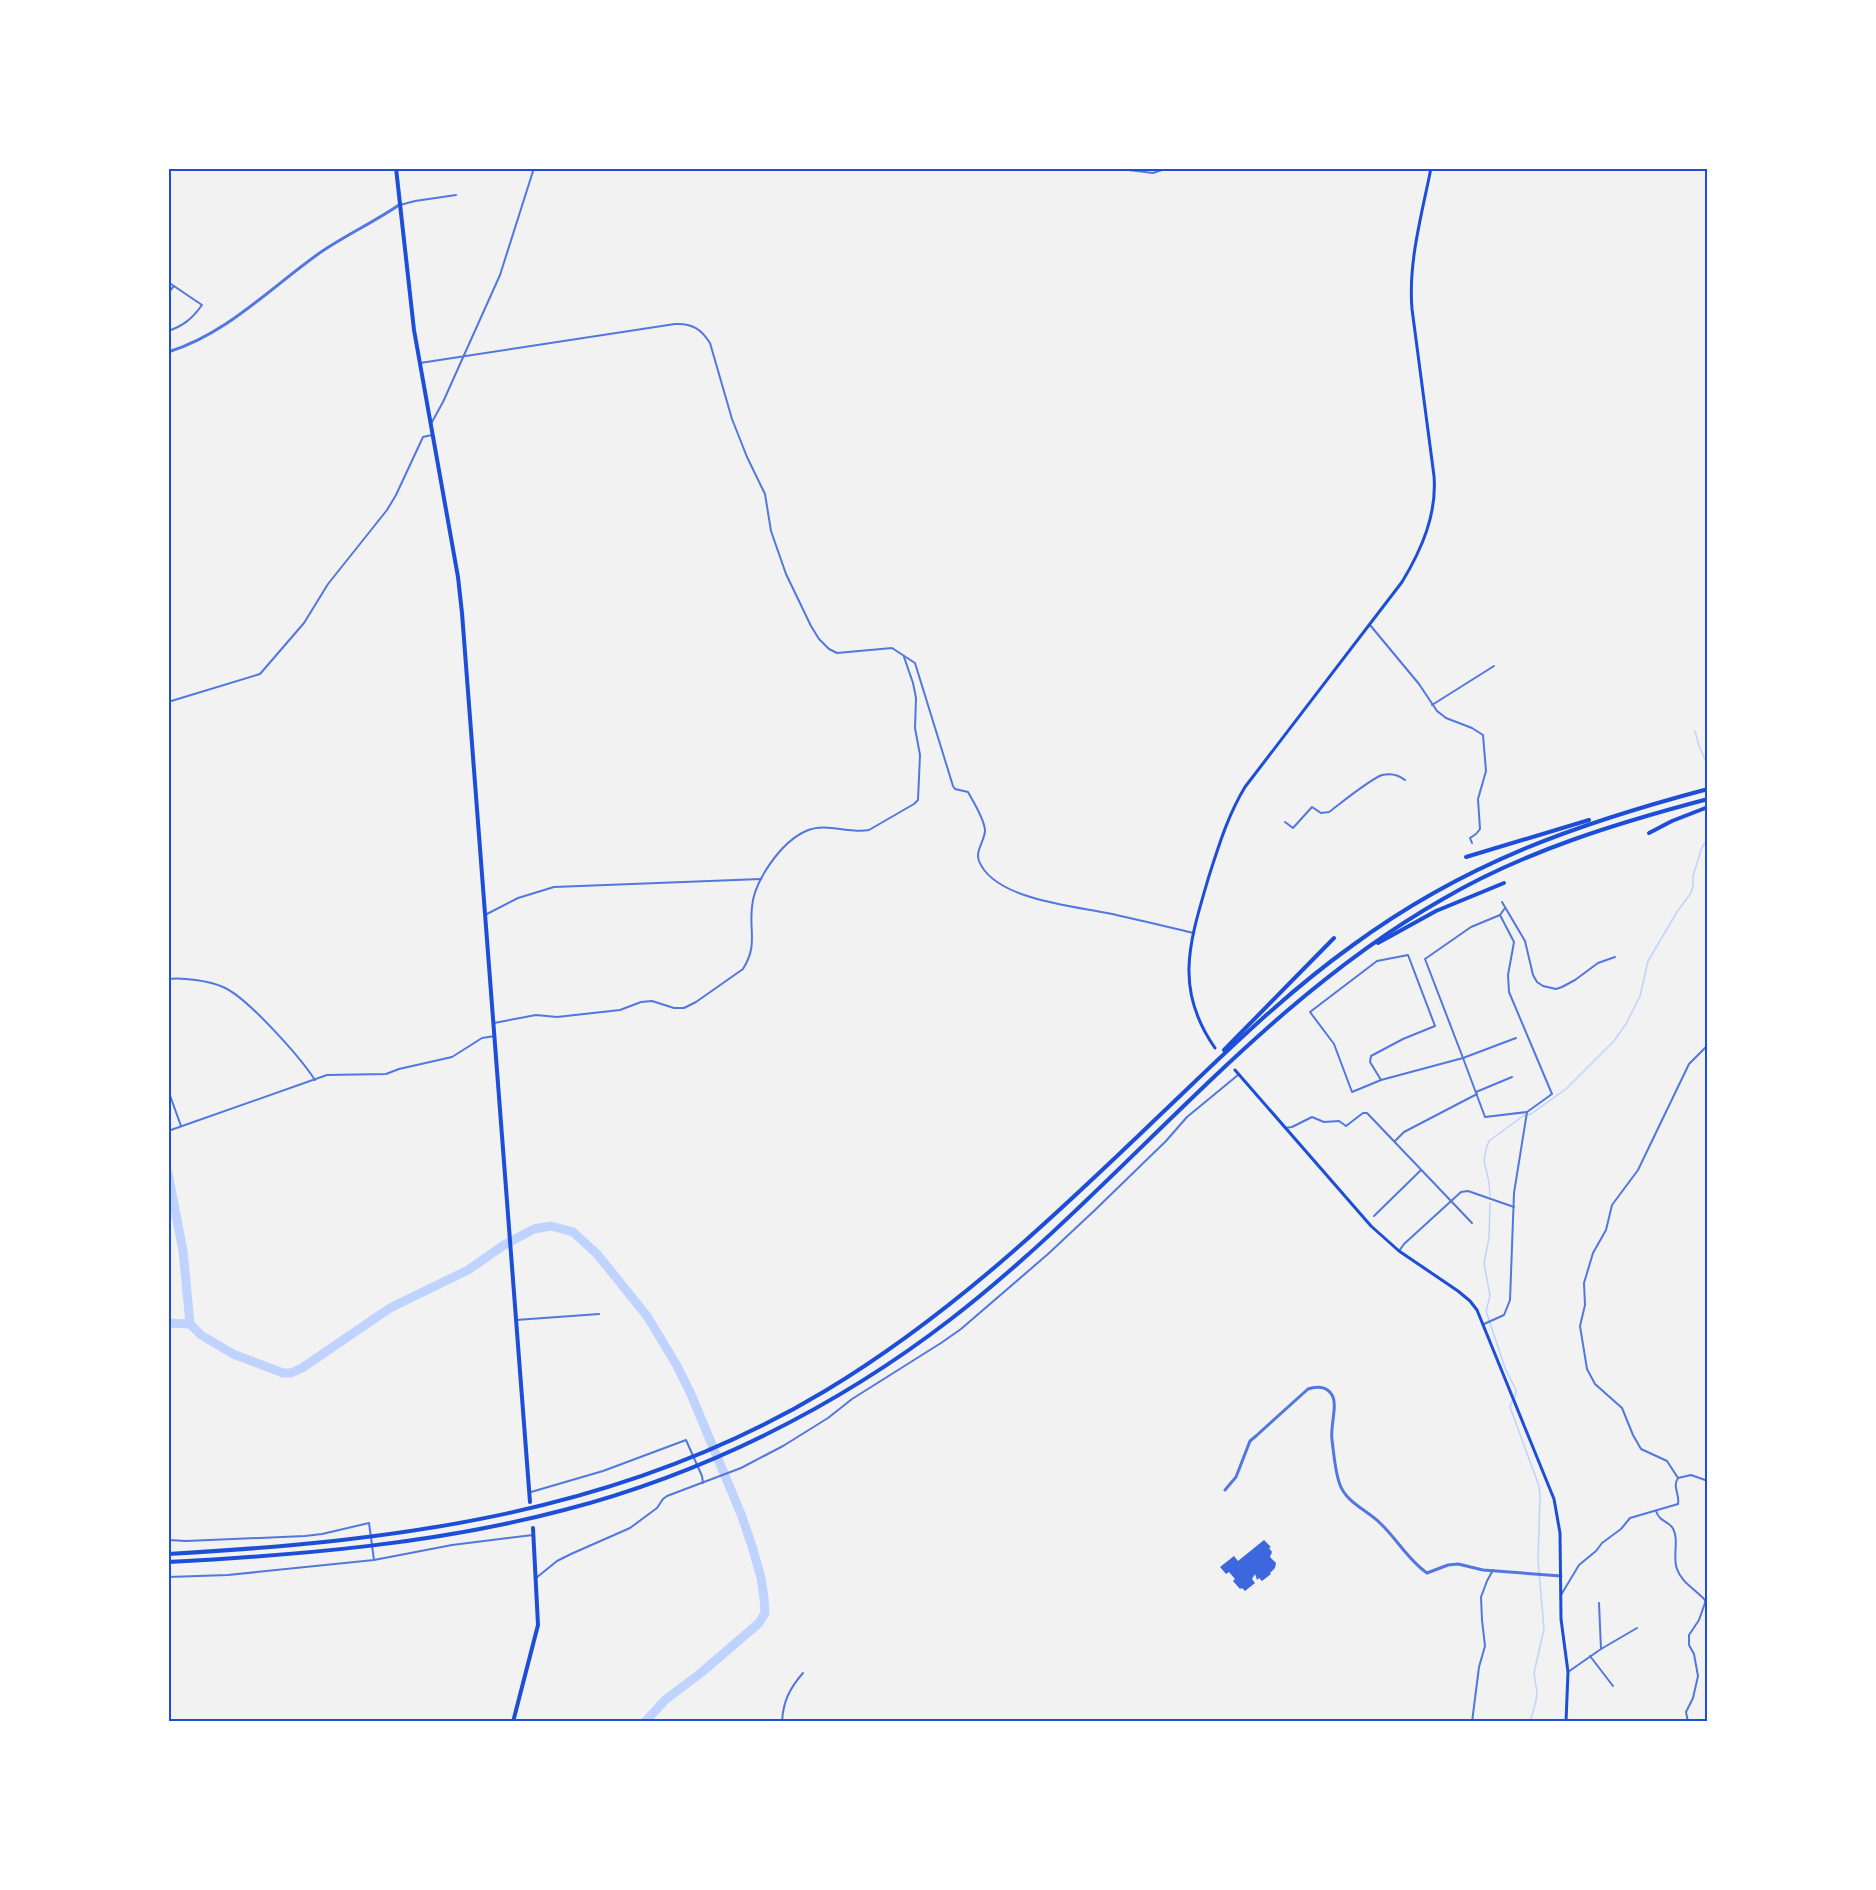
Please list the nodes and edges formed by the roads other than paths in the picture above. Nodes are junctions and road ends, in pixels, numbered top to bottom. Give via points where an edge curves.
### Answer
1 (396, 168) edge
2 (534, 168) edge
3 (1112, 168) edge
4 (1168, 168) edge
5 (1431, 168) edge
6 (1141, 170) edge
7 (456, 195) dead end
8 (399, 205) junction
9 (168, 282) edge
10 (174, 286) junction
11 (168, 293) edge
12 (168, 331) edge
13 (168, 352) edge
14 (463, 357) junction
15 (420, 363) junction
16 (430, 424) junction
17 (432, 435) junction
18 (1370, 625) junction
19 (904, 657) junction
20 (1494, 666) dead end
21 (168, 702) edge
22 (1432, 705) junction
23 (1405, 780) dead end
24 (1708, 789) edge
25 (1708, 799) edge
26 (1708, 807) edge
27 (1631, 810) junction
28 (1285, 822) dead end
29 (1650, 833) dead end
30 (1472, 843) dead end
31 (1466, 857) dead end
32 (760, 879) junction
33 (1504, 883) dead end
34 (1502, 902) dead end
35 (1505, 908) junction
36 (485, 915) junction
37 (1500, 915) junction
38 (1192, 933) junction
39 (1334, 938) dead end
40 (1358, 954) junction
41 (1615, 957) dead end
42 (168, 979) edge
43 (494, 1023) junction
44 (495, 1036) junction
45 (1516, 1038) dead end
46 (1708, 1045) edge
47 (1215, 1048) dead end
48 (1463, 1058) junction
49 (1235, 1070) dead end
50 (1238, 1074) junction
51 (1201, 1075) junction
52 (1512, 1077) dead end
53 (315, 1080) junction
54 (1381, 1080) junction
55 (168, 1090) edge
56 (1477, 1093) junction
57 (1527, 1112) junction
58 (181, 1126) junction
59 (1285, 1128) junction
60 (170, 1130) edge
61 (1395, 1141) junction
62 (1421, 1170) junction
63 (1450, 1200) junction
64 (1514, 1207) junction
65 (1374, 1216) dead end
66 (1472, 1222) dead end
67 (1399, 1251) junction
68 (599, 1314) dead end
69 (516, 1320) junction
70 (1485, 1324) junction
71 (1678, 1478) junction
72 (1708, 1481) edge
73 (703, 1483) junction
74 (1225, 1490) dead end
75 (530, 1492) junction
76 (530, 1502) dead end
77 (1656, 1511) junction
78 (533, 1528) dead end
79 (533, 1535) junction
80 (168, 1540) edge
81 (168, 1554) edge
82 (374, 1558) junction
83 (168, 1562) edge
84 (1493, 1570) junction
85 (1561, 1576) junction
86 (168, 1577) edge
87 (536, 1578) junction
88 (1561, 1595) junction
89 (1708, 1596) edge
90 (1703, 1598) junction
91 (1599, 1603) dead end
92 (1637, 1628) dead end
93 (1601, 1649) junction
94 (1590, 1656) junction
95 (1568, 1672) junction
96 (803, 1673) dead end
97 (1613, 1686) dead end
98 (1688, 1721) edge
99 (513, 1722) edge
100 (782, 1722) edge
101 (1472, 1722) edge
102 (1566, 1722) edge
103 (1679, 1722) edge

1 - 8 highway
2 - 14 street via 500,275
3 - 6 street
4 - 6 street via 1158,172
5 - 18 main road via 1411,287 1434,476 1433,508 1406,576
7 - 8 street
8 - 13 street via 323,251 213,333
8 - 15 highway
9 - 10 street
10 - 11 street
10 - 12 street via 202,305 191,320
14 - 15 street
14 - 16 street
14 - 19 street via 675,324 696,327 710,343 732,419 765,494 771,531 786,574 815,633 837,652 886,648 899,651
15 - 16 highway
16 - 17 highway
17 - 21 street via 423,438 387,510 260,674
17 - 36 highway via 462,613
18 - 22 street
18 - 38 main road via 1232,807
19 - 32 street via 916,698 915,728 921,755 918,800 869,830 807,830 784,847
19 - 38 street via 915,663 952,786 968,792 984,826 978,851 984,870 1012,889 1048,903
20 - 22 street
22 - 30 street via 1446,718 1472,728 1484,738 1486,771 1477,804 1480,829 1470,838
23 - 28 street via 1392,774 1381,776 1329,812 1321,813 1312,807 1293,828
24 - 27 highway
25 - 40 highway via 1599,830 1507,866 1444,897
26 - 29 highway
27 - 31 highway
27 - 51 highway via 1503,857 1411,906 1299,987
32 - 36 street via 554,887 518,898
32 - 43 street via 752,905 753,941 748,962 734,977 696,1002 674,1008 641,1002 620,1010 556,1017 536,1015
33 - 40 highway via 1436,910
34 - 35 street
35 - 37 street
35 - 41 street via 1525,941 1533,975 1543,986 1563,987 1598,963
36 - 43 highway
37 - 48 street via 1471,927 1425,959
37 - 57 street via 1514,944 1509,992 1552,1094
38 - 47 main road via 1188,955 1192,1002 1199,1023
39 - 51 highway
40 - 83 highway via 1258,1036 1059,1226 967,1306 875,1372 757,1439 611,1496 478,1529 387,1544
42 - 53 street via 212,983 230,990 302,1060
43 - 44 highway
44 - 53 street via 482,1038 452,1056 386,1074 327,1075
44 - 69 highway
45 - 48 street
46 - 71 street via 1689,1064 1638,1170 1613,1202 1584,1283 1585,1305 1580,1326 1587,1369 1595,1384 1622,1408 1641,1449 1667,1461
48 - 54 street
48 - 56 street
49 - 50 main road
50 - 59 main road
50 - 73 street via 1187,1116 1079,1225 961,1329 783,1446
51 - 81 highway via 976,1285 868,1364 752,1431 649,1473 566,1500 445,1527 310,1544
52 - 56 street
53 - 58 street
54 - 54 street via 1352,1092 1334,1044 1310,1012 1377,961 1408,955 1435,1026 1371,1056 1370,1062
55 - 58 street
56 - 57 street via 1486,1118
56 - 61 street via 1404,1132
57 - 64 street
58 - 60 street
59 - 61 street via 1312,1117 1324,1122 1338,1120 1346,1126 1365,1112
59 - 67 main road via 1351,1205
61 - 62 street
62 - 63 street
62 - 65 street
63 - 64 street via 1466,1191
63 - 66 street
63 - 67 street
64 - 70 street via 1510,1300 1504,1315
67 - 70 main road via 1470,1301
68 - 69 street
69 - 75 highway
70 - 85 main road via 1554,1499
71 - 72 street via 1692,1475
71 - 77 street via 1678,1504
73 - 75 street via 686,1440 603,1471
73 - 87 street via 663,1498 657,1508 630,1528 571,1554
74 - 84 street via 1242,1466 1250,1441 1308,1389 1323,1387 1333,1396 1331,1436 1340,1485 1347,1498 1380,1522 1427,1573 1458,1564
75 - 76 highway
77 - 88 street via 1630,1518 1579,1565
77 - 90 street via 1660,1520 1672,1528 1677,1570
78 - 79 highway
79 - 82 street
79 - 87 highway
80 - 82 street via 305,1536 369,1523
82 - 86 street via 228,1575
84 - 85 street
84 - 101 street via 1481,1597 1485,1646
85 - 88 main road
87 - 99 highway via 538,1625
88 - 95 main road
89 - 90 street
90 - 98 street via 1705,1604 1689,1635 1698,1676 1686,1712
91 - 93 street
92 - 93 street
93 - 94 street
94 - 95 street
94 - 97 street
95 - 102 main road
96 - 100 street via 786,1698
98 - 103 street

